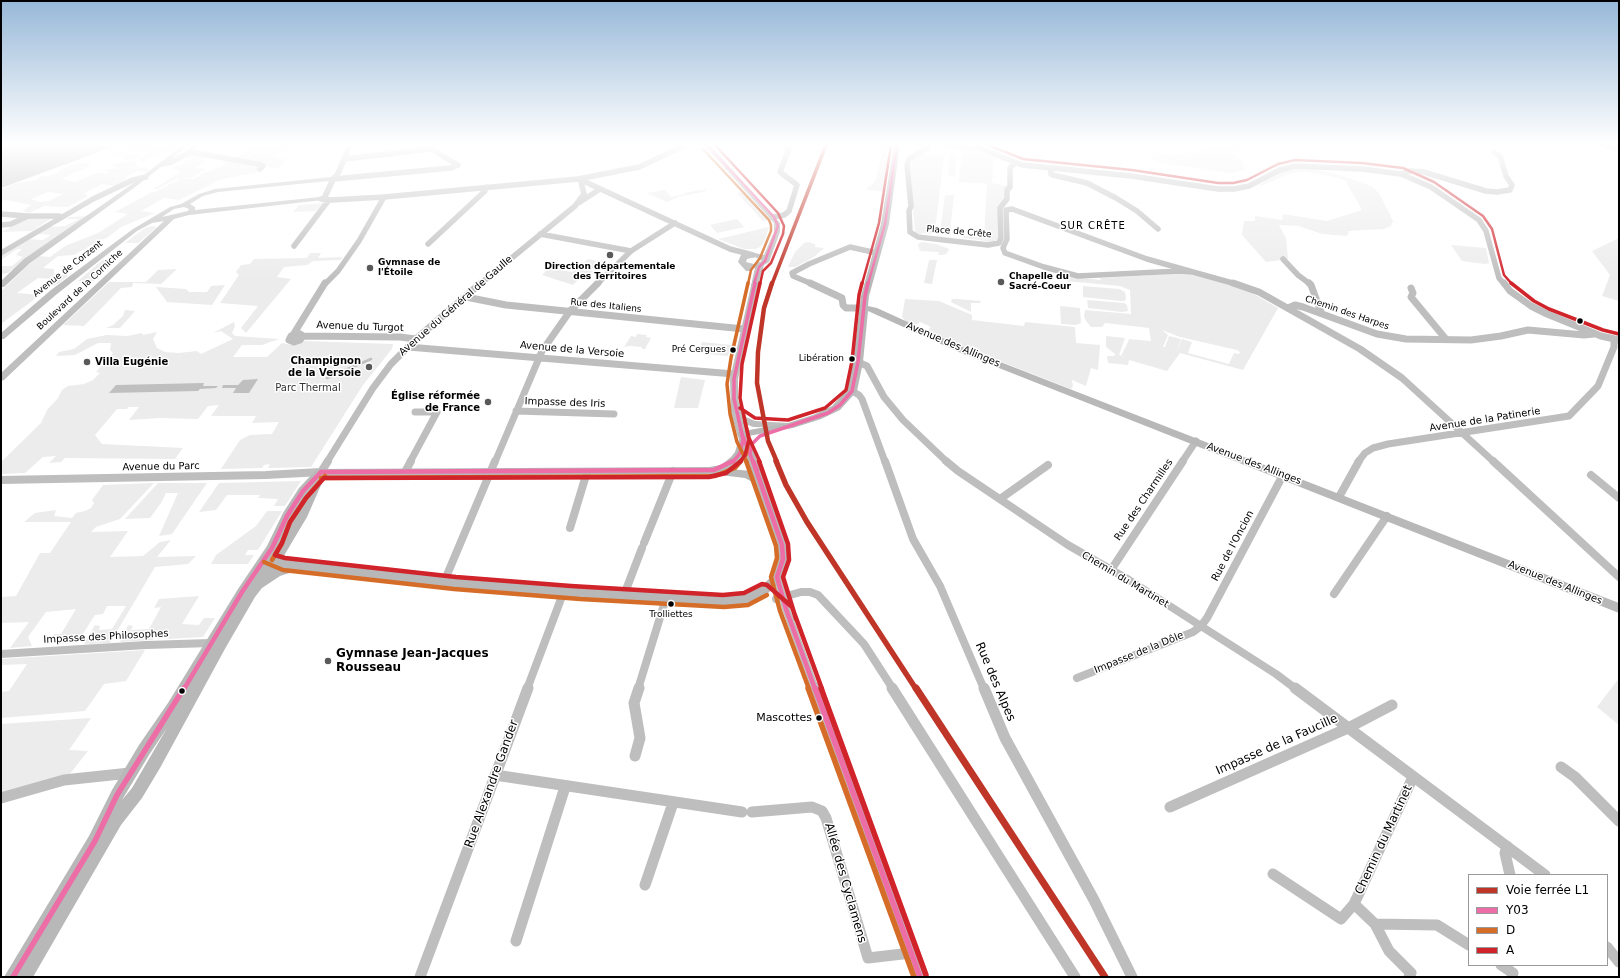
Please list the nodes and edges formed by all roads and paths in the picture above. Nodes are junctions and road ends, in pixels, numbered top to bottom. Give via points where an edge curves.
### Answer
1 (109, 191) edge
2 (127, 191) edge
3 (215, 191) edge
4 (328, 191) edge
5 (457, 191) edge
6 (485, 191) edge
7 (583, 191) edge
8 (597, 191) edge
9 (604, 191) edge
10 (749, 191) edge
11 (795, 191) edge
12 (890, 191) edge
13 (910, 191) edge
14 (1007, 191) edge
15 (1102, 191) edge
16 (1438, 191) edge
17 (1485, 191) edge
18 (1506, 191) edge
19 (384, 197) junction
20 (324, 200) junction
21 (577, 204) junction
22 (182, 206) junction
23 (189, 213) junction
24 (1, 214) edge
25 (169, 215) junction
26 (28, 216) junction
27 (60, 216) junction
28 (774, 218) junction
29 (675, 223) junction
30 (1, 225) edge
31 (141, 226) junction
32 (163, 226) junction
33 (1158, 229) dead end
34 (540, 234) junction
35 (428, 244) dead end
36 (771, 245) junction
37 (294, 246) dead end
38 (730, 249) junction
39 (631, 251) junction
40 (1, 253) edge
41 (877, 253) junction
42 (754, 254) junction
43 (1006, 254) joint
44 (1283, 259) dead end
45 (763, 262) junction
46 (744, 263) junction
47 (1192, 272) junction
48 (755, 281) junction
49 (1, 285) edge
50 (1411, 288) dead end
51 (466, 297) junction
52 (863, 308) junction
53 (1288, 308) junction
54 (570, 311) junction
55 (1321, 312) junction
56 (889, 318) junction
57 (862, 328) junction
58 (744, 330) junction
59 (1596, 333) junction
60 (1, 337) edge
61 (1445, 338) junction
62 (416, 339) junction
63 (1617, 340) edge
64 (408, 347) junction
65 (538, 357) junction
66 (858, 362) junction
67 (734, 374) junction
68 (1, 378) edge
69 (852, 391) junction
70 (516, 411) junction
71 (415, 412) dead end
72 (736, 413) junction
73 (614, 414) dead end
74 (789, 426) junction
75 (1462, 433) junction
76 (742, 437) junction
77 (1196, 442) junction
78 (750, 453) junction
79 (1048, 465) dead end
80 (673, 471) junction
81 (709, 471) junction
82 (321, 472) junction
83 (405, 472) junction
84 (490, 472) junction
85 (587, 472) junction
86 (1283, 475) junction
87 (1591, 476) dead end
88 (1, 480) edge
89 (760, 481) junction
90 (1339, 498) junction
91 (1619, 498) edge
92 (1000, 499) junction
93 (287, 516) junction
94 (1387, 516) junction
95 (301, 517) junction
96 (570, 528) dead end
97 (270, 559) junction
98 (301, 566) junction
99 (1111, 570) junction
100 (777, 577) junction
101 (1619, 577) edge
102 (444, 582) junction
103 (764, 590) junction
104 (564, 591) junction
105 (251, 594) junction
106 (1334, 594) dead end
107 (624, 595) junction
108 (666, 598) junction
109 (779, 598) junction
110 (1619, 608) edge
111 (1201, 626) junction
112 (211, 643) junction
113 (1, 654) edge
114 (1077, 678) dead end
115 (1392, 705) dead end
116 (1348, 728) junction
117 (144, 750) junction
118 (163, 750) junction
119 (635, 756) dead end
120 (1561, 767) dead end
121 (130, 773) junction
122 (148, 774) junction
123 (495, 775) junction
124 (1413, 776) junction
125 (565, 787) junction
126 (1, 798) edge
127 (673, 802) junction
128 (1170, 807) dead end
129 (1619, 821) edge
130 (1507, 846) junction
131 (1273, 874) dead end
132 (1510, 874) edge
133 (1544, 874) edge
134 (645, 885) dead end
135 (1354, 904) junction
136 (1375, 924) junction
137 (516, 941) dead end
138 (1468, 944) edge
139 (1608, 948) edge
140 (911, 953) junction
141 (1619, 962) edge
142 (1502, 966) edge
143 (13, 977) edge
144 (23, 977) edge
145 (420, 977) edge
146 (920, 977) edge
147 (1075, 977) edge
148 (1132, 977) edge
149 (1410, 977) edge
150 (1512, 977) edge

1 - 27 street
2 - 49 street via 31,258
3 - 22 street
4 - 20 street
5 - 19 street
6 - 35 street
7 - 21 street via 584,194
8 - 21 street, Avenue du Général de Gaulle
9 - 29 street
10 - 28 street
11 - 28 street via 789,211
12 - 41 main road
13 - 14 street, Place de Crête via 910,232 918,237 988,245 999,242 1001,238 1000,208 1007,199
15 - 33 street via 1122,201
16 - 59 street via 1479,220 1486,231 1499,278 1510,292 1547,314
17 - 18 street
19 - 20 street
19 - 62 street, Avenue du Turgot via 350,255 327,281 288,339 299,341 303,336 315,335
20 - 23 street
20 - 37 street
21 - 34 street, Avenue du Général de Gaulle
22 - 23 street via 192,207
22 - 25 street via 172,208
23 - 25 street
24 - 26 street
25 - 31 street, Avenue de Corzent
25 - 32 street, Boulevard de la Corniche
26 - 27 street
26 - 30 street via 11,224
27 - 40 street
28 - 36 street via 778,229
29 - 38 street
29 - 39 street
31 - 32 street
31 - 60 street, Avenue de Corzent via 54,292
32 - 68 street, Boulevard de la Corniche
34 - 39 street
34 - 51 street, Avenue du Général de Gaulle
36 - 42 street via 761,253
36 - 45 street
38 - 42 street
38 - 46 street
39 - 54 street
41 - 52 main road
41 - 52 street, Avenue des Allinges via 850,247 792,274 842,298 846,308
42 - 45 street via 761,256
42 - 46 street via 745,256
43 - 47 street, Chemin des Harpes via 1082,277
43 - 47 street, Place de Crête via 1003,248 1007,239 1006,211 1010,209 1147,259
44 - 55 street via 1311,285
45 - 46 street via 754,266
45 - 48 street
46 - 48 street
47 - 53 street, Chemin des Harpes via 1250,288
48 - 58 street
50 - 61 street via 1411,297
51 - 54 street, Rue des Italiens via 506,305
51 - 62 street, Avenue du Général de Gaulle
52 - 56 main road, Avenue des Allinges
52 - 57 main road
53 - 55 street, Chemin des Harpes via 1296,305
53 - 75 street via 1384,365
54 - 58 street, Rue des Italiens
54 - 65 street
55 - 61 street, Chemin des Harpes via 1385,336 1406,339
56 - 57 main road via 872,319 864,323
56 - 77 main road, Avenue des Allinges via 964,351
57 - 66 main road
58 - 67 street
59 - 61 street, Chemin des Harpes via 1587,335 1528,330 1483,339
59 - 63 street, Chemin des Harpes
62 - 64 street, Avenue du Général de Gaulle
63 - 75 street, Avenue de la Patinerie via 1598,386 1569,416
64 - 65 street, Avenue de la Versoie
64 - 82 street, Avenue du Général de Gaulle via 375,385
65 - 67 street, Avenue de la Versoie
65 - 70 street
66 - 69 main road
66 - 92 street, Chemin du Martinet via 867,366 884,397 918,436 949,464
67 - 72 street
69 - 74 main road via 832,411
69 - 148 street, Rue des Alpes via 862,398 913,538 940,586 1005,738 1094,900
70 - 73 street, Impasse des Iris
70 - 84 street
71 - 83 street via 437,412
72 - 74 street via 753,424
72 - 76 street
74 - 76 main road
74 - 78 main road via 760,436 752,444
75 - 90 street, Avenue de la Patinerie via 1373,448 1360,459
75 - 101 street
76 - 78 main road
76 - 81 main road via 740,453 735,460 724,468
77 - 86 main road, Avenue des Allinges
77 - 99 street, Rue des Charmilles
78 - 89 main road
79 - 92 street
80 - 81 main road
80 - 85 main road
80 - 107 street
81 - 89 main road via 747,474
82 - 83 main road
82 - 88 street, Avenue du Parc
82 - 93 main road, Avenue du Général de Gaulle via 303,491
82 - 95 main road, Avenue du Général de Gaulle
83 - 84 main road
84 - 85 main road
84 - 102 street
85 - 96 street
86 - 90 main road, Avenue des Allinges
86 - 111 street, Rue de l'Oncion
87 - 91 street
89 - 100 main road via 783,552 782,566
90 - 94 main road, Avenue des Allinges
92 - 99 street, Chemin du Martinet via 1068,545
93 - 95 main road via 295,512
93 - 97 main road, Avenue du Général de Gaulle
94 - 106 street
94 - 110 main road, Avenue des Allinges
95 - 97 main road, Avenue du Général de Gaulle
97 - 98 main road
97 - 105 main road, Avenue du Général de Gaulle
97 - 112 main road, Avenue du Général de Gaulle via 242,592
98 - 102 main road
98 - 105 main road via 273,575
99 - 111 street, Chemin du Martinet
100 - 103 main road
100 - 109 street
102 - 104 main road
103 - 108 main road via 737,600
103 - 109 street
104 - 107 main road
104 - 123 street, Rue Alexandre Gander
105 - 118 main road, Avenue du Général de Gaulle
107 - 108 main road
108 - 119 street via 634,703 640,738
109 - 140 street via 786,609
109 - 147 street via 805,592 818,595 864,644
111 - 114 street, Impasse de la Dôle via 1193,632
111 - 116 street, Chemin du Martinet via 1276,674
112 - 113 street, Impasse des Philosophes
112 - 117 main road, Avenue du Général de Gaulle
115 - 116 street, Impasse de la Faucille
116 - 124 street, Chemin du Martinet
116 - 128 street, Impasse de la Faucille
117 - 118 main road
117 - 121 main road, Avenue du Général de Gaulle
118 - 122 main road, Avenue du Général de Gaulle
120 - 129 street via 1575,777
121 - 122 main road
121 - 126 street via 64,780
121 - 143 main road, Avenue du Général de Gaulle via 95,841
122 - 144 main road, Avenue du Général de Gaulle via 116,820
123 - 125 street, Allée des Cyclamens
123 - 145 street, Rue Alexandre Gander
124 - 130 street, Chemin du Martinet
124 - 135 street, Chemin du Martinet
125 - 127 street, Allée des Cyclamens
125 - 137 street
127 - 134 street
127 - 140 street, Allée des Cyclamens via 747,812 812,807 822,811 868,958
130 - 132 street via 1505,852
130 - 133 street, Chemin du Martinet
131 - 135 street, Chemin du Martinet via 1341,919
135 - 136 street, Chemin du Martinet
136 - 138 street via 1437,924
136 - 149 street, Chemin du Martinet via 1389,951 1411,973
139 - 141 street
140 - 146 street
142 - 150 street via 1513,973

